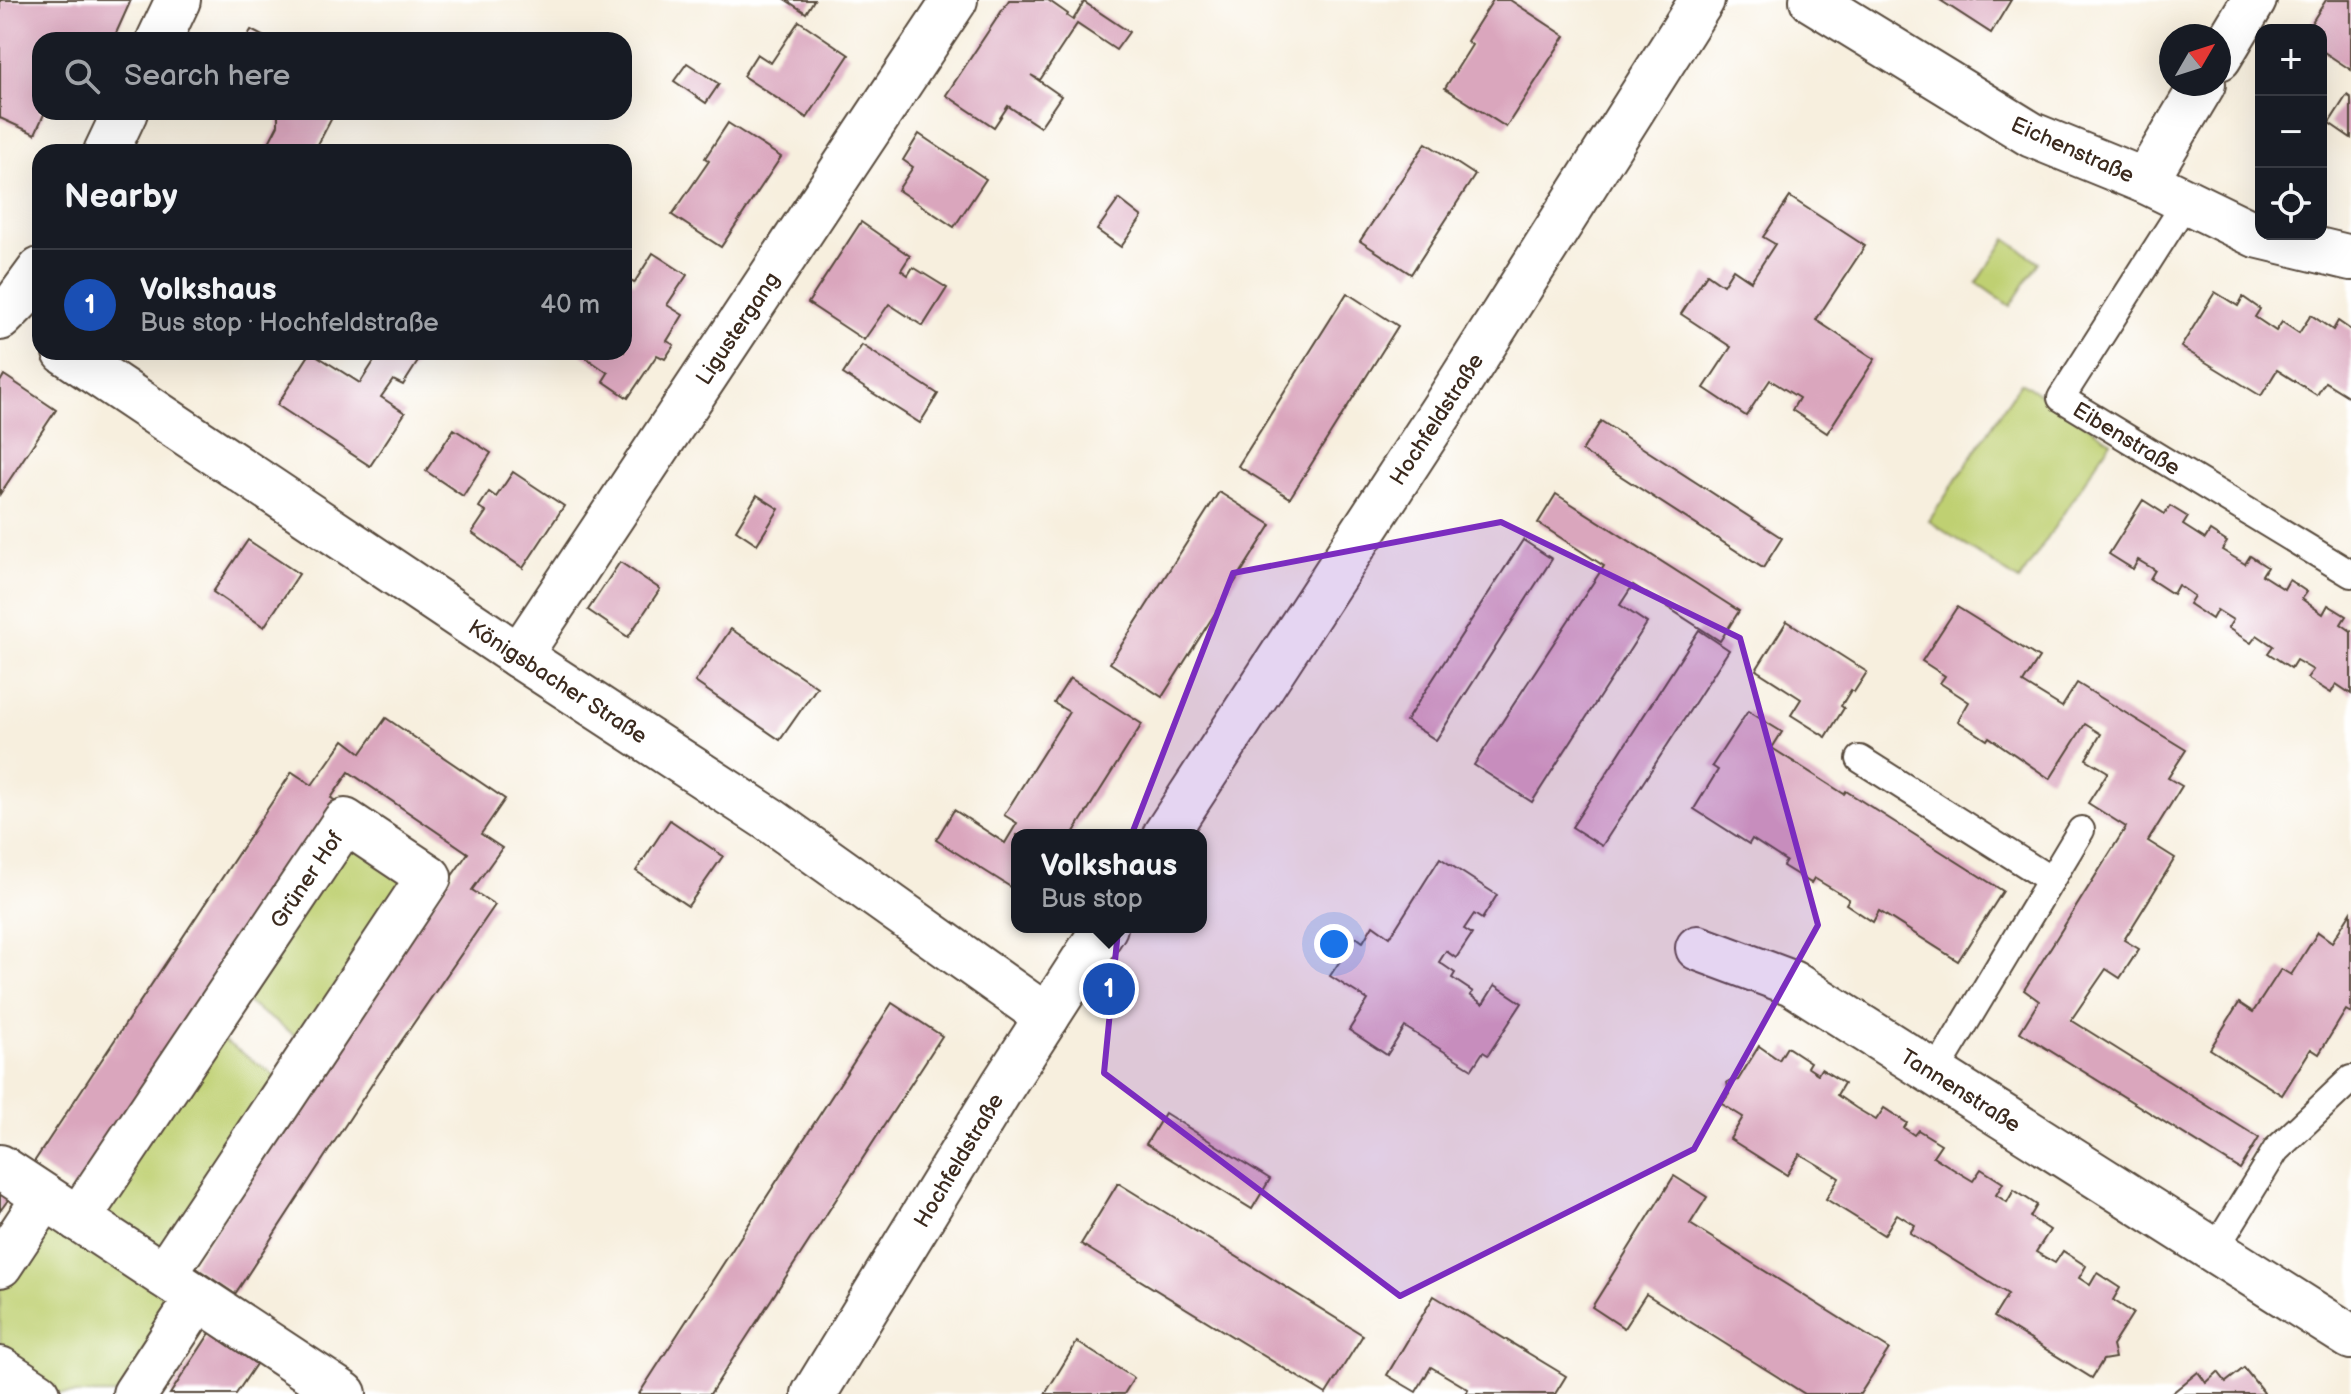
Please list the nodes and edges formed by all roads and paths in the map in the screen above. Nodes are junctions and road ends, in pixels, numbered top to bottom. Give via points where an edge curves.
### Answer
1 (178, 0) edge
2 (955, 0) edge
3 (1702, 0) edge
4 (1812, 0) edge
5 (2254, 0) edge
6 (163, 32) edge
7 (2231, 38) edge
8 (2196, 96) edge
9 (121, 120) edge
10 (110, 144) edge
11 (2145, 181) junction
12 (2186, 202) junction
13 (2351, 258) edge
14 (77, 360) edge
15 (2351, 574) edge
16 (519, 656) junction
17 (1860, 759) dead end
18 (1169, 829) edge
19 (2081, 830) dead end
20 (2051, 880) junction
21 (1101, 933) edge
22 (1698, 948) dead end
23 (1047, 1017) junction
24 (1935, 1073) junction
25 (2351, 1079) edge
26 (0, 1167) edge
27 (62, 1208) junction
28 (2214, 1251) junction
29 (0, 1265) edge
30 (181, 1286) junction
31 (2351, 1337) edge
32 (0, 1369) edge
33 (38, 1394) edge
34 (135, 1394) edge
35 (344, 1394) edge
36 (814, 1394) edge

1 - 6 street
2 - 16 street, Ligustergang
3 - 18 street, Hochfeldstraße
4 - 11 street, Eichenstraße via 2032,135
5 - 7 street
8 - 11 street
9 - 10 street
11 - 12 street, Eichenstraße
12 - 13 street, Eichenstraße via 2256,235
12 - 15 lane, Eibenstraße via 2061,398
14 - 16 street, Königsbacher Straße
16 - 23 street, Königsbacher Straße via 769,819
17 - 20 lane
19 - 20 lane
20 - 24 lane
21 - 23 street, Hochfeldstraße
22 - 24 street, Tannenstraße via 1792,983
23 - 36 street, Hochfeldstraße
24 - 28 street, Tannenstraße
25 - 28 lane via 2276,1150
26 - 27 street
27 - 29 street, Grüner Hof
27 - 30 street
27 - 30 street, Grüner Hof via 345,821 429,877
28 - 31 street, Tannenstraße
30 - 34 street, Grüner Hof
30 - 35 street
32 - 33 street

